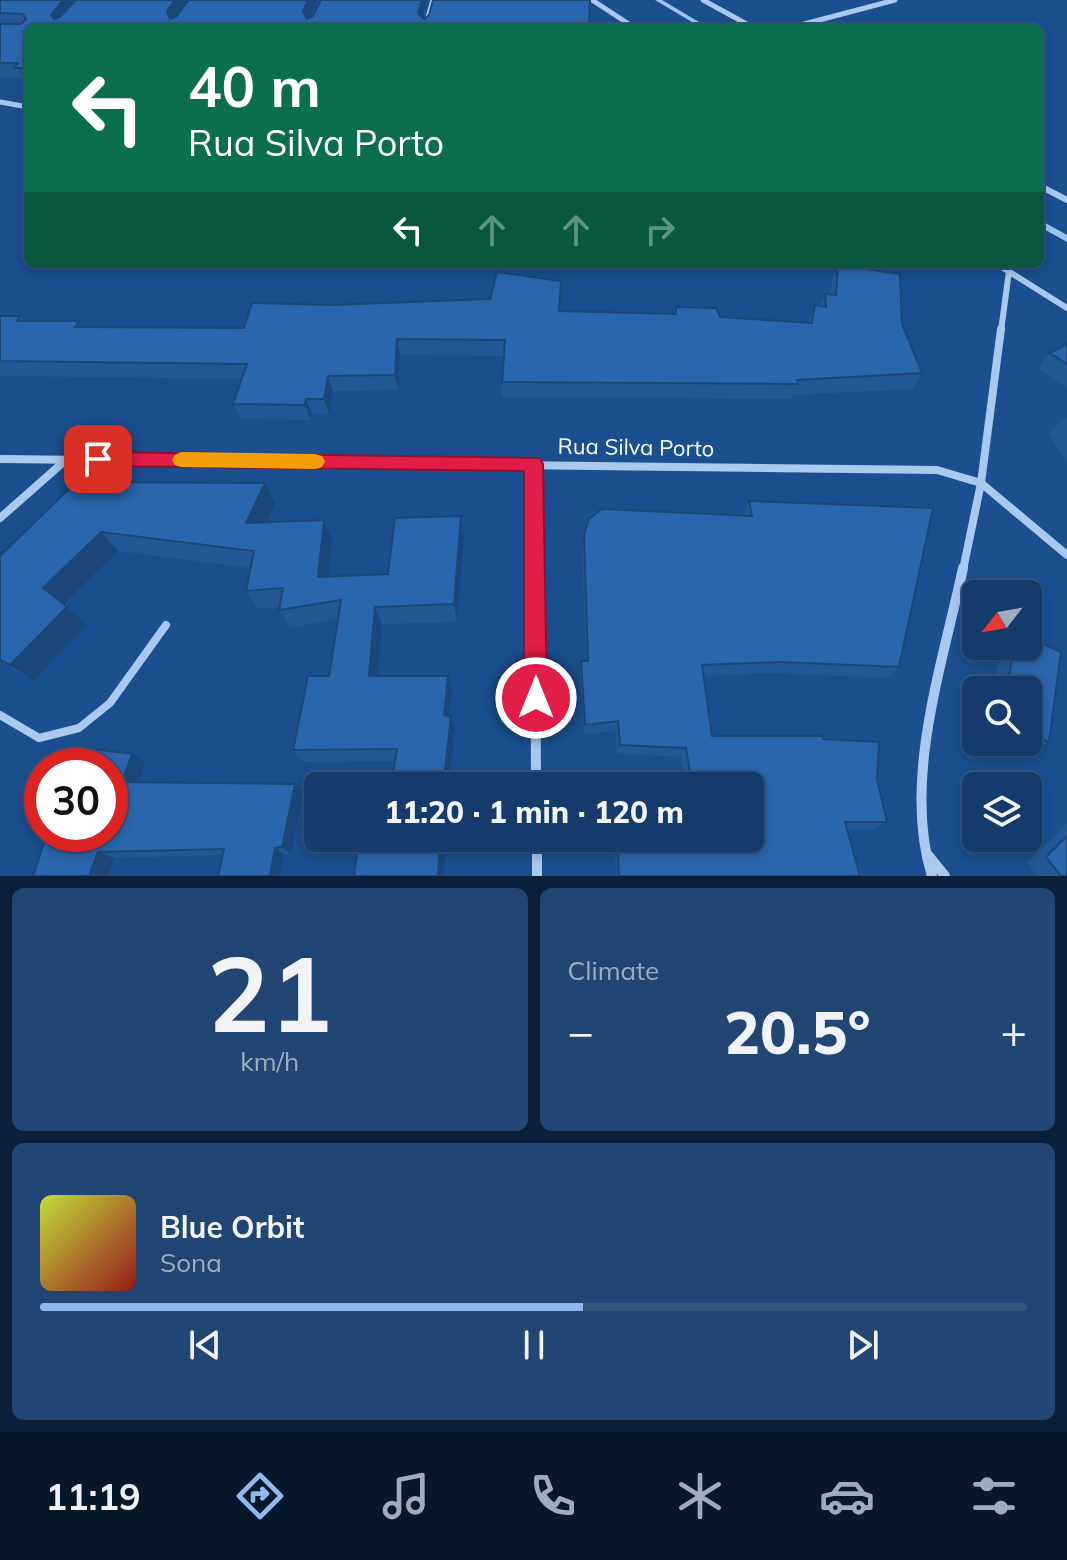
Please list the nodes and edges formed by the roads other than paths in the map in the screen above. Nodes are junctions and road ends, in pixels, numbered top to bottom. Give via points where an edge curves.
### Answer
1 (433, 0) edge
2 (592, 0) edge
3 (703, 0) edge
4 (895, 0) edge
5 (426, 24) edge
6 (629, 24) edge
7 (747, 24) edge
8 (804, 24) edge
9 (0, 102) edge
10 (24, 106) edge
11 (1044, 188) edge
12 (1067, 200) edge
13 (1003, 268) edge
14 (1067, 308) edge
15 (0, 459) edge
16 (67, 459) junction
17 (534, 464) junction
18 (981, 483) junction
19 (0, 518) edge
20 (1067, 555) edge
21 (166, 625) dead end
22 (0, 715) edge
23 (536, 772) edge
24 (924, 851) junction
25 (537, 852) edge
26 (537, 876) edge
27 (932, 876) edge
28 (945, 876) edge

1 - 5 street
2 - 6 street
3 - 7 street
4 - 8 street
9 - 10 street
11 - 12 street
13 - 14 street
13 - 18 street
15 - 16 street, Rua Silva Porto
16 - 17 street, Rua Silva Porto
16 - 19 street
17 - 18 street, Rua Silva Porto via 937,470
17 - 23 street
18 - 20 street
18 - 24 street via 920,770
21 - 22 lane via 110,703 79,728 39,738
24 - 27 street
24 - 28 street
25 - 26 street

